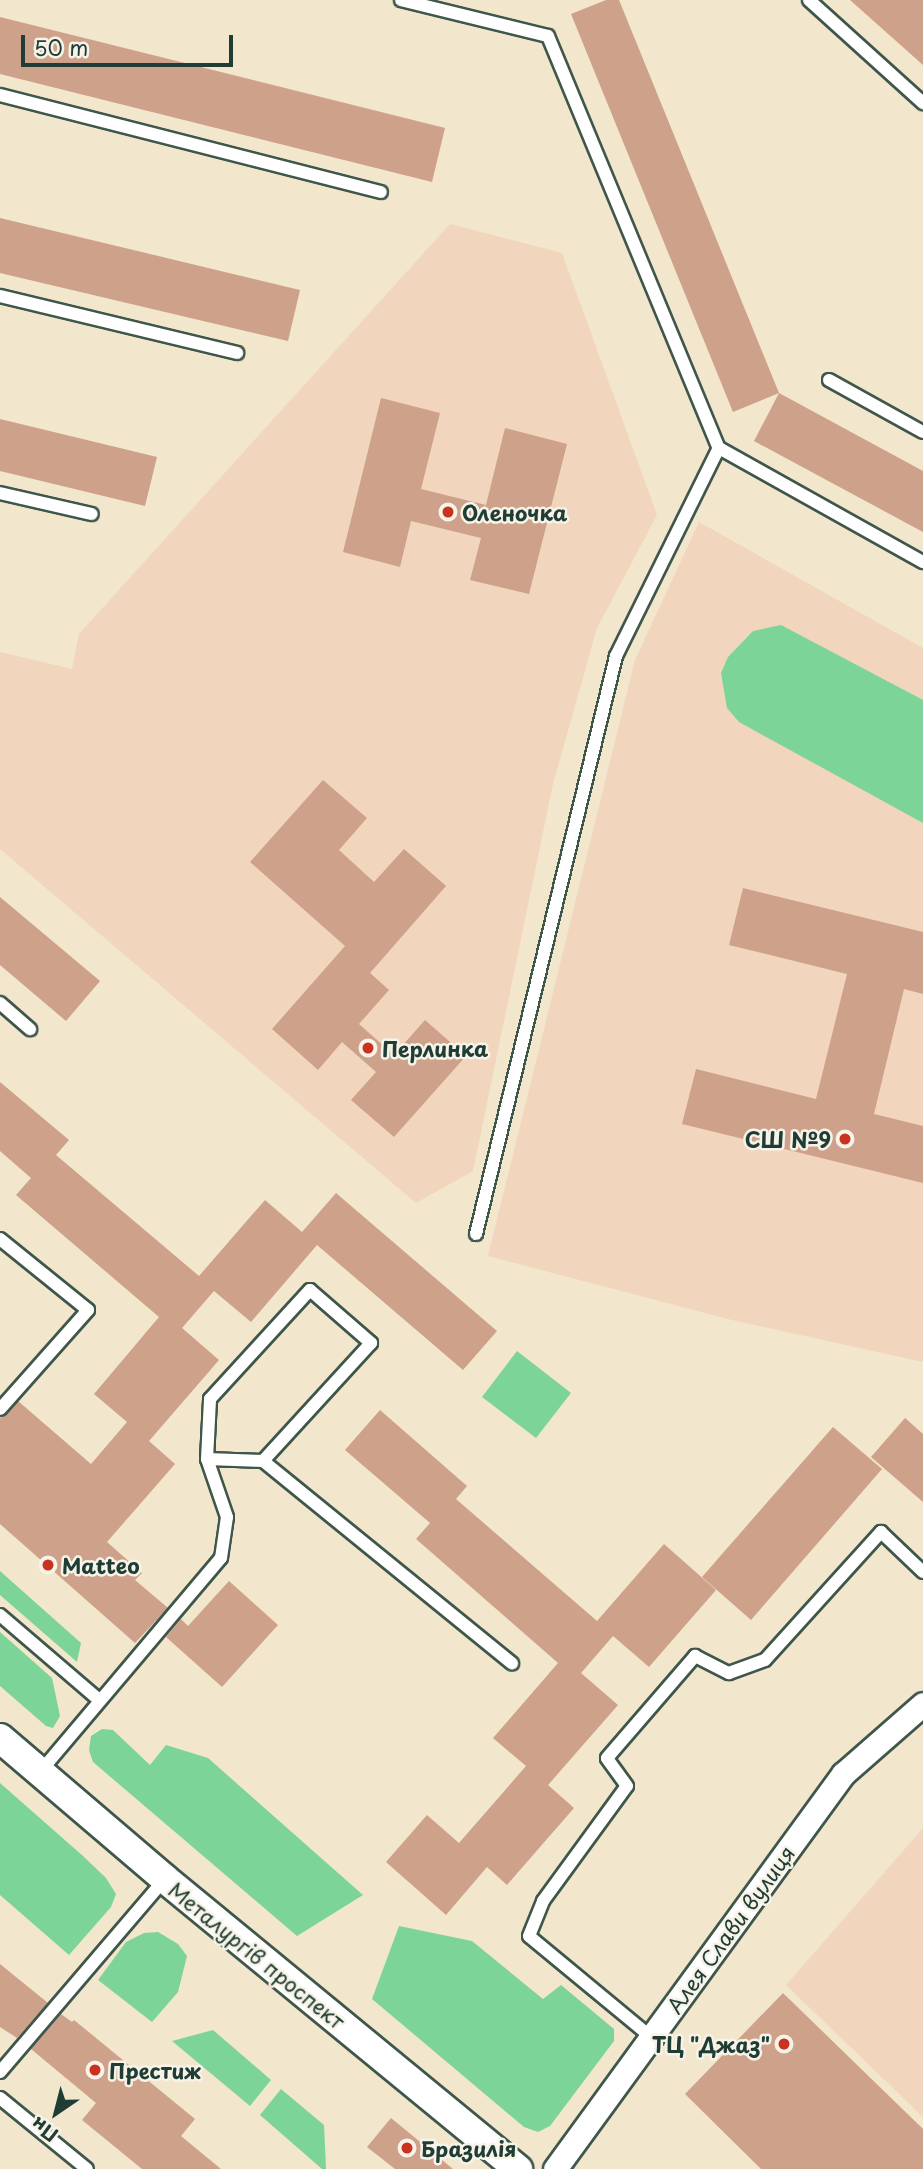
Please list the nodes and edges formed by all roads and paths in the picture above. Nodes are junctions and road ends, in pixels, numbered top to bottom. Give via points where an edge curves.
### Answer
1 (401, 0) edge
2 (809, 0) edge
3 (0, 95) edge
4 (923, 103) edge
5 (381, 192) dead end
6 (0, 296) edge
7 (237, 353) dead end
8 (829, 380) dead end
9 (923, 432) edge
10 (719, 448) junction
11 (0, 493) edge
12 (92, 514) dead end
13 (923, 562) edge
14 (0, 1003) edge
15 (30, 1029) dead end
16 (476, 1234) dead end
17 (0, 1239) edge
18 (0, 1409) edge
19 (207, 1459) junction
20 (263, 1461) junction
21 (923, 1573) edge
22 (0, 1615) edge
23 (512, 1663) dead end
24 (99, 1700) junction
25 (923, 1704) edge
26 (0, 1738) edge
27 (40, 1773) junction
28 (165, 1880) junction
29 (651, 2037) junction
30 (0, 2072) edge
31 (0, 2098) edge
32 (87, 2169) edge
33 (518, 2169) edge
34 (555, 2169) edge

1 - 10 lane via 548,36
2 - 4 lane
3 - 5 lane
6 - 7 lane
8 - 9 lane
10 - 13 lane
10 - 16 lane via 616,656
11 - 12 lane
14 - 15 lane
17 - 18 lane via 88,1310
19 - 20 lane
19 - 20 lane via 210,1399 310,1290 371,1343
19 - 24 lane via 227,1517 220,1558
20 - 23 lane
21 - 29 lane via 881,1532 765,1660 729,1673 695,1657 607,1758 627,1786 543,1901 529,1936
22 - 24 lane
24 - 27 lane
25 - 29 street, Алея Слави вулиця via 843,1774
26 - 27 street, Металургів проспект
27 - 28 street, Металургів проспект
28 - 30 lane
28 - 33 street, Металургів проспект
29 - 34 street, Алея Слави вулиця
31 - 32 lane

